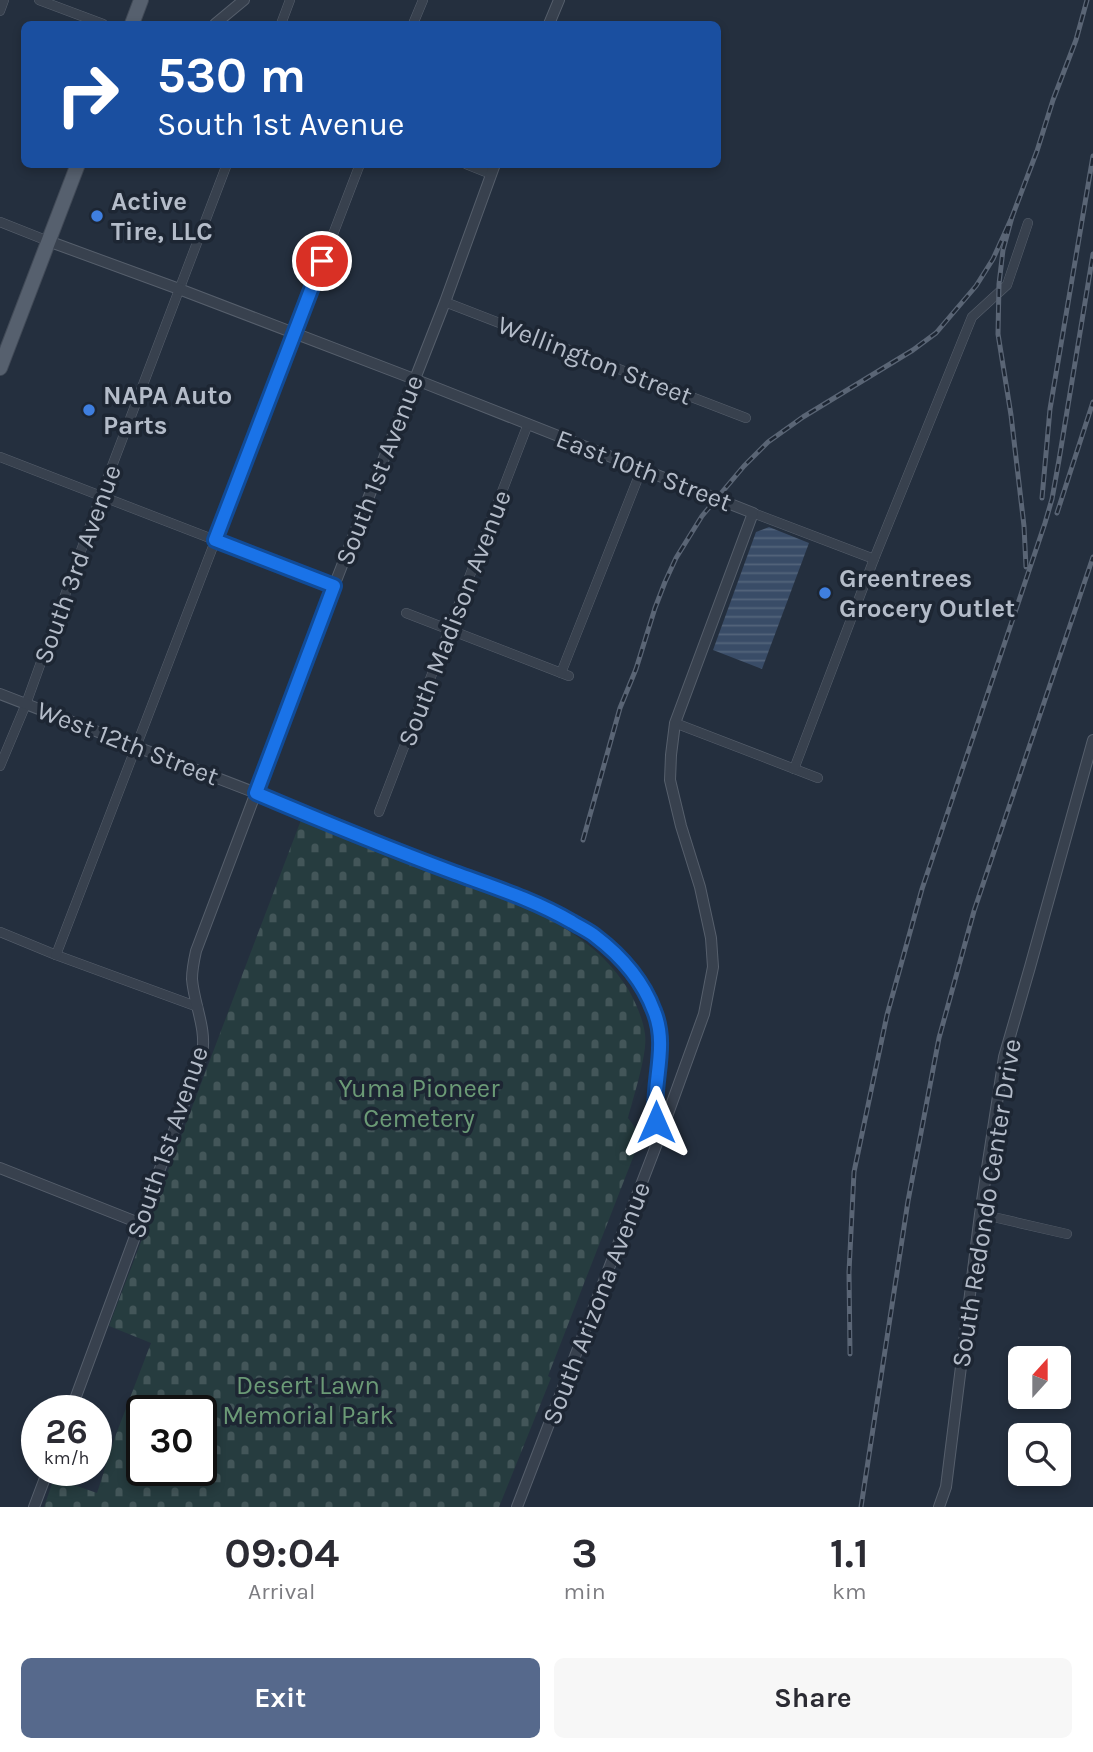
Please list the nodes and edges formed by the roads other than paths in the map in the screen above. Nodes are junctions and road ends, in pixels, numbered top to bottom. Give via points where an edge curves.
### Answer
1 (4, 0) edge
2 (39, 0) edge
3 (141, 0) edge
4 (244, 0) edge
5 (290, 0) edge
6 (423, 0) edge
7 (559, 0) edge
8 (0, 11) edge
9 (95, 21) edge
10 (133, 21) edge
11 (219, 21) edge
12 (282, 21) edge
13 (414, 21) edge
14 (551, 21) edge
15 (76, 168) edge
16 (225, 168) edge
17 (358, 168) edge
18 (493, 169) edge
19 (0, 222) edge
20 (1028, 223) dead end
21 (48, 241) junction
22 (179, 289) junction
23 (444, 302) junction
24 (294, 333) junction
25 (0, 368) edge
26 (414, 379) junction
27 (746, 418) dead end
28 (528, 424) junction
29 (0, 457) edge
30 (642, 468) junction
31 (100, 495) junction
32 (753, 513) junction
33 (215, 540) junction
34 (874, 559) junction
35 (334, 586) junction
36 (406, 613) dead end
37 (450, 630) junction
38 (0, 694) edge
39 (26, 704) junction
40 (675, 723) junction
41 (1093, 740) edge
42 (136, 746) junction
43 (0, 766) edge
44 (794, 769) junction
45 (818, 778) dead end
46 (256, 793) junction
47 (379, 811) dead end
48 (0, 932) edge
49 (56, 955) junction
50 (198, 1007) junction
51 (661, 1133) junction
52 (0, 1168) edge
53 (981, 1214) junction
54 (139, 1223) junction
55 (1067, 1234) dead end
56 (76, 1395) edge
57 (42, 1486) edge
58 (34, 1507) edge
59 (517, 1507) edge
60 (939, 1507) edge

1 - 8 street
2 - 9 street
3 - 10 main road
4 - 11 street
5 - 12 street
6 - 13 street
7 - 14 street
15 - 21 main road
16 - 22 street, South 3rd Avenue
17 - 24 street
18 - 23 street, South 1st Avenue
19 - 21 street
20 - 34 street via 1007,285 972,317
21 - 22 street, East 10th Street
21 - 25 main road
22 - 24 street, East 10th Street
22 - 31 street, South 3rd Avenue
23 - 26 street, South 1st Avenue
23 - 27 street, Wellington Street
24 - 26 street, East 10th Street
24 - 33 street
26 - 28 street, East 10th Street
26 - 35 street, South 1st Avenue
28 - 30 street, East 10th Street
28 - 37 street, South Madison Avenue
29 - 31 street
30 - 32 street, East 10th Street
30 - 37 street via 565,675
31 - 33 street
31 - 39 street, South 3rd Avenue
32 - 34 street, East 10th Street
32 - 40 street, South Arizona Avenue
33 - 35 street
33 - 42 street
34 - 44 street
35 - 46 street, South 1st Avenue
36 - 37 street
37 - 47 street, South Madison Avenue
38 - 39 street, West 12th Street
39 - 42 street, West 12th Street
39 - 43 street, South 3rd Avenue
40 - 44 street
40 - 51 street, South Arizona Avenue via 670,780 700,887 713,967 704,1014
41 - 53 street, South Redondo Center Drive via 1004,1057
42 - 46 street, West 12th Street
42 - 49 street
44 - 45 street
46 - 50 street, South 1st Avenue via 195,951 192,979
46 - 51 street via 513,893 594,934 624,962 654,1012 660,1030 655,1111
48 - 49 street
49 - 50 street
50 - 54 street, South 1st Avenue via 202,1055
51 - 59 street, South Arizona Avenue
52 - 54 street
53 - 55 street
53 - 60 street, South Redondo Center Drive via 946,1487
54 - 56 street, South 1st Avenue
57 - 58 street

